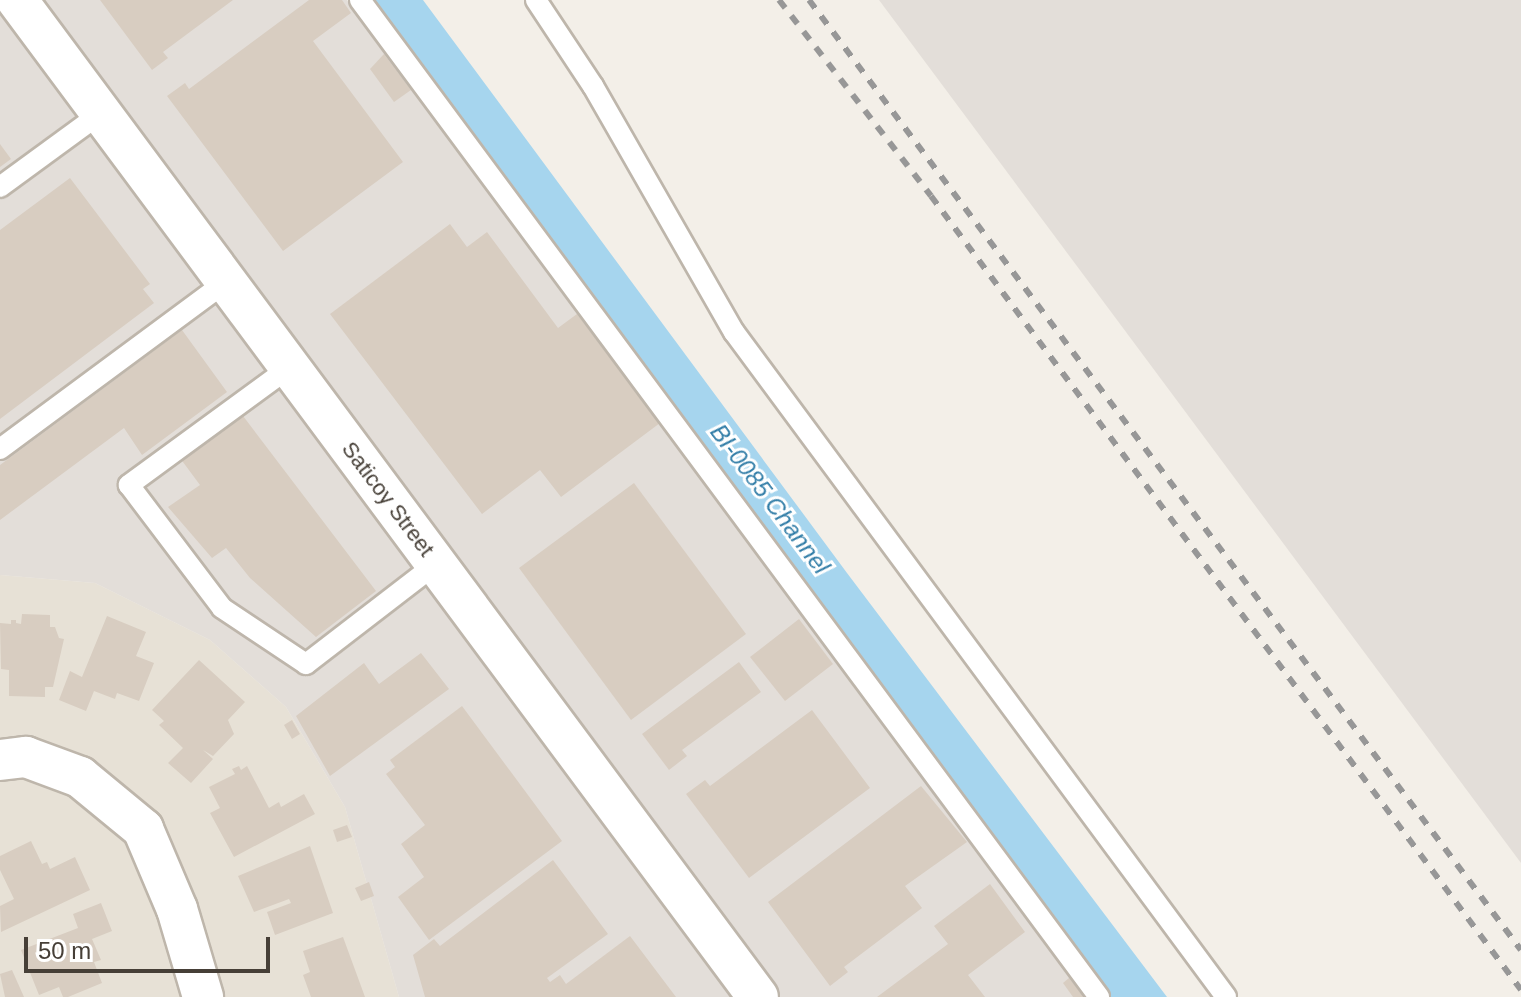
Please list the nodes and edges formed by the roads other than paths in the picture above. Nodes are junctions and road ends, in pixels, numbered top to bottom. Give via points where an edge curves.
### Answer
1 (17, 0) edge
2 (360, 0) edge
3 (536, 0) edge
4 (101, 113) junction
5 (0, 187) edge
6 (226, 282) junction
7 (290, 367) junction
8 (0, 449) edge
9 (436, 564) junction
10 (0, 760) edge
11 (203, 997) edge
12 (758, 997) edge
13 (1099, 997) edge
14 (1226, 997) edge

1 - 4 street, Saticoy Street
2 - 13 lane
3 - 14 lane via 593,86 734,332
4 - 5 lane
4 - 6 street, Saticoy Street
6 - 7 street, Saticoy Street
6 - 8 lane
7 - 9 street, Saticoy Street
7 - 9 lane via 129,485 222,608 306,664
9 - 12 street, Saticoy Street
10 - 11 street via 26,757 80,777 143,829 177,909

